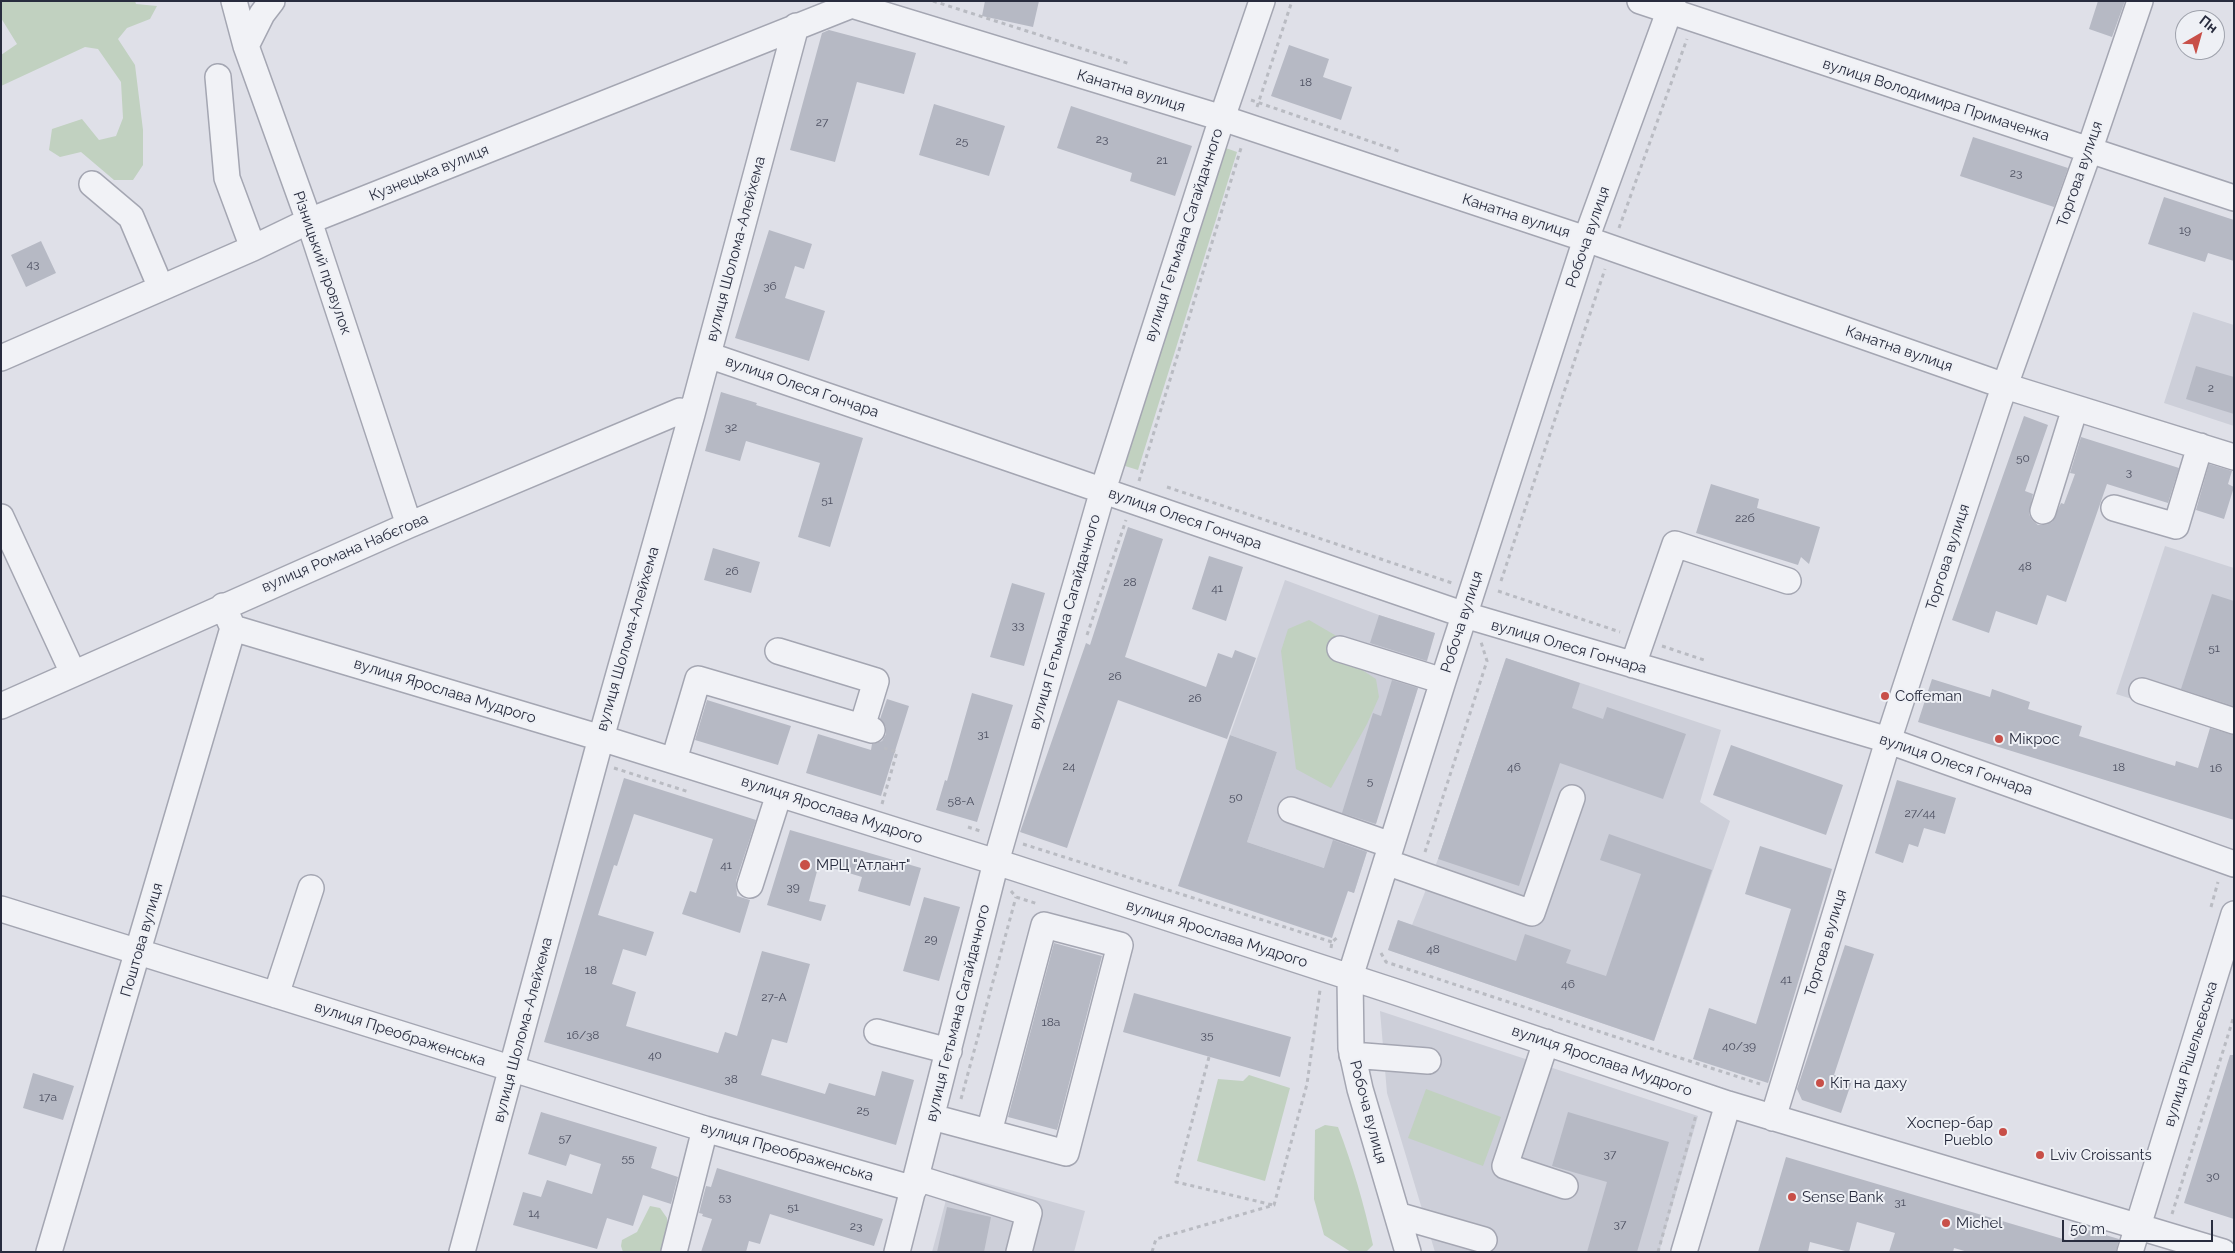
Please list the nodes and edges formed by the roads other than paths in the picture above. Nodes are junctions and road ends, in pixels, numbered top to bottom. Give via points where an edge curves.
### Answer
1 (234, 1) edge
2 (272, 1) edge
3 (1262, 1) edge
4 (1640, 1) edge
5 (2140, 1) edge
6 (857, 3) edge
7 (1672, 7) edge
8 (796, 26) junction
9 (246, 46) junction
10 (218, 77) dead end
11 (1222, 118) junction
12 (2089, 151) junction
13 (92, 184) dead end
14 (2234, 198) edge
15 (309, 221) junction
16 (1586, 239) junction
17 (253, 248) junction
18 (161, 288) junction
19 (708, 355) junction
20 (1, 358) edge
21 (2005, 386) junction
22 (2075, 408) junction
23 (692, 414) junction
24 (2200, 446) junction
25 (2234, 457) edge
26 (1103, 490) junction
27 (2114, 508) dead end
28 (2043, 512) dead end
29 (1, 517) edge
30 (409, 525) junction
31 (1788, 581) dead end
32 (223, 606) junction
33 (1476, 619) junction
34 (233, 628) junction
35 (1340, 649) dead end
36 (778, 651) dead end
37 (1633, 666) junction
38 (73, 673) junction
39 (1443, 681) junction
40 (2142, 691) dead end
41 (1, 706) edge
42 (2234, 721) edge
43 (601, 738) junction
44 (1888, 741) junction
45 (674, 760) junction
46 (778, 794) junction
47 (1572, 798) dead end
48 (1291, 810) dead end
49 (1403, 860) junction
50 (996, 862) junction
51 (2234, 864) edge
52 (750, 885) dead end
53 (311, 888) dead end
54 (1, 909) edge
55 (2234, 914) edge
56 (2230, 943) edge
57 (139, 951) junction
58 (1350, 977) junction
59 (276, 995) junction
60 (877, 1032) dead end
61 (1546, 1042) junction
62 (949, 1051) junction
63 (1352, 1055) junction
64 (1428, 1061) dead end
65 (512, 1070) junction
66 (1728, 1104) junction
67 (1773, 1118) junction
68 (943, 1120) junction
69 (705, 1129) junction
70 (989, 1132) junction
71 (916, 1183) junction
72 (1565, 1186) dead end
73 (1397, 1215) junction
74 (2138, 1227) junction
75 (1484, 1240) dead end
76 (49, 1252) edge
77 (462, 1252) edge
78 (674, 1252) edge
79 (898, 1252) edge
80 (1019, 1252) edge
81 (1408, 1252) edge
82 (1684, 1252) edge
83 (2130, 1252) edge
84 (2223, 1252) edge

1 - 9 street, Різницький провулок
2 - 9 street
3 - 11 street, вулиця Гетьмана Сагайдачного
4 - 7 street, вулиця Володимира Примаченка
5 - 12 street, Торгова вулиця
6 - 8 street, Кузнецька вулиця
6 - 11 street, Канатна вулиця
7 - 12 street, вулиця Володимира Примаченка via 1694,20
7 - 16 street, Робоча вулиця
8 - 15 street, Кузнецька вулиця
8 - 19 street, вулиця Шолома-Алейхема
9 - 15 street, Різницький провулок
10 - 17 street via 227,178
11 - 16 street, Канатна вулиця
11 - 26 street, вулиця Гетьмана Сагайдачного
12 - 14 street, вулиця Володимира Примаченка
12 - 21 street, Торгова вулиця
13 - 18 street via 131,217
15 - 17 street, Кузнецька вулиця
15 - 30 street, Різницький провулок
16 - 21 street, Канатна вулиця
16 - 33 street, Робоча вулиця
17 - 18 street, Кузнецька вулиця
18 - 20 street, Кузнецька вулиця
19 - 23 street, вулиця Шолома-Алейхема
19 - 26 street, вулиця Олеся Гончара
21 - 22 street, Канатна вулиця
21 - 44 street, Торгова вулиця
22 - 24 street, Канатна вулиця
22 - 28 street
23 - 30 street, вулиця Романа Набєгова via 680,411
23 - 43 street, вулиця Шолома-Алейхема
24 - 25 street, Канатна вулиця
24 - 27 street via 2176,526
26 - 33 street, вулиця Олеся Гончара via 1137,489
26 - 50 street, вулиця Гетьмана Сагайдачного
29 - 38 street
30 - 32 street, вулиця Романа Набєгова
31 - 37 street via 1675,544
32 - 34 street
32 - 38 street, вулиця Романа Набєгова
33 - 37 street, вулиця Олеся Гончара
33 - 39 street, Робоча вулиця
34 - 43 street, вулиця Ярослава Мудрого
34 - 57 street, Поштова вулиця
35 - 39 street
36 - 45 street via 876,681 871,735 698,679
37 - 44 street, вулиця Олеся Гончара
38 - 41 street, вулиця Романа Набєгова
39 - 49 street, Робоча вулиця
40 - 42 street
43 - 45 street, вулиця Ярослава Мудрого
43 - 65 street, вулиця Шолома-Алейхема
44 - 51 street, вулиця Олеся Гончара
44 - 67 street, Торгова вулиця
45 - 46 street, вулиця Ярослава Мудрого
46 - 50 street, вулиця Ярослава Мудрого
46 - 52 street
47 - 49 street via 1532,913
48 - 49 street
49 - 58 street, Робоча вулиця
50 - 58 street, вулиця Ярослава Мудрого
50 - 62 street, вулиця Гетьмана Сагайдачного
53 - 59 street
54 - 57 street, вулиця Преображенська
55 - 56 street, вулиця Рішельєвська
56 - 74 street, вулиця Рішельєвська
57 - 59 street, вулиця Преображенська
57 - 76 street, Поштова вулиця
58 - 61 street, вулиця Ярослава Мудрого
58 - 63 street, Робоча вулиця
59 - 65 street, вулиця Преображенська
60 - 62 street
61 - 66 street, вулиця Ярослава Мудрого
61 - 72 street via 1506,1166
62 - 68 street, вулиця Гетьмана Сагайдачного
63 - 64 street
63 - 73 street, Робоча вулиця
65 - 69 street, вулиця Преображенська
65 - 77 street, вулиця Шолома-Алейхема
66 - 67 street, вулиця Ярослава Мудрого
66 - 82 street
67 - 74 street, вулиця Ярослава Мудрого
68 - 70 street
68 - 71 street, вулиця Гетьмана Сагайдачного
69 - 71 street, вулиця Преображенська
69 - 78 street
70 - 70 street via 1066,1153 1120,945 1044,925
71 - 79 street, вулиця Гетьмана Сагайдачного
71 - 80 street, вулиця Преображенська via 1029,1213
73 - 75 street
73 - 81 street, Робоча вулиця
74 - 83 street, вулиця Рішельєвська
74 - 84 street, вулиця Ярослава Мудрого

